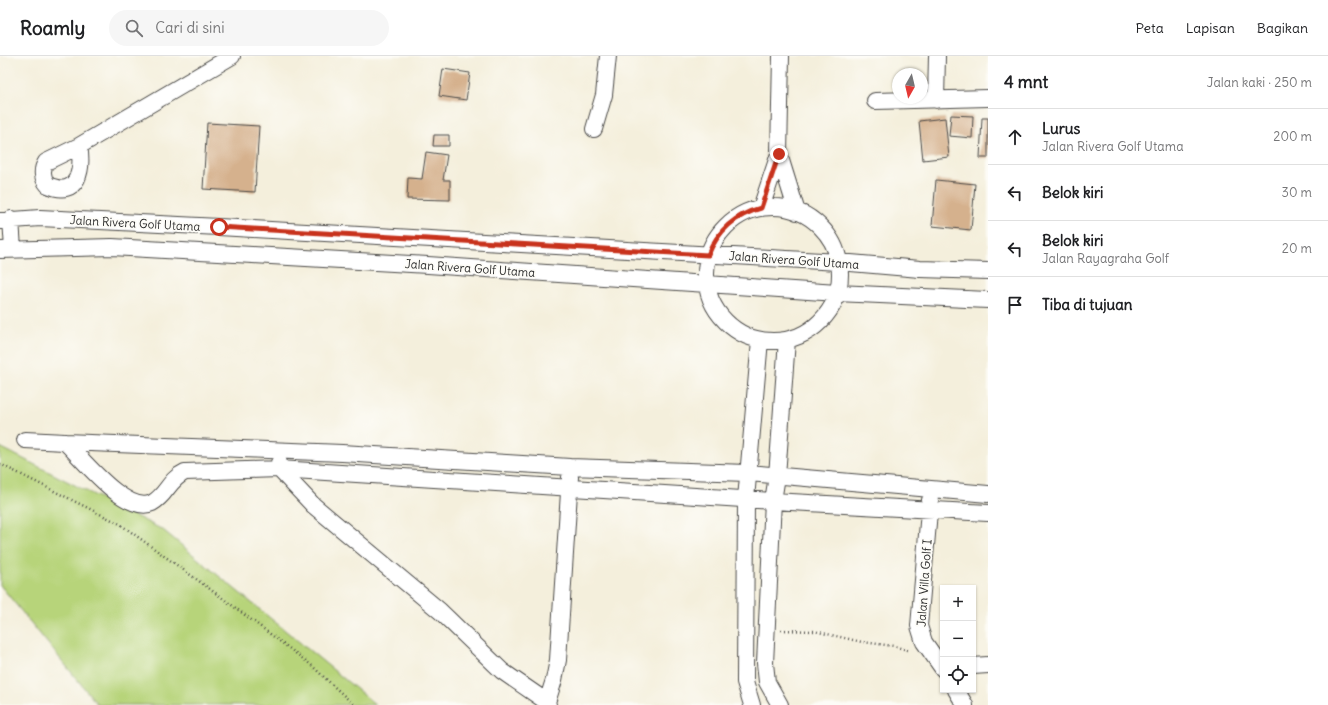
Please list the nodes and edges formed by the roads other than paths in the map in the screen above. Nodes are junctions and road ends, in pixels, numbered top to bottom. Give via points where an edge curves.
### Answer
1 (232, 56) edge
2 (608, 56) edge
3 (781, 56) edge
4 (937, 56) edge
5 (988, 98) edge
6 (936, 100) junction
7 (874, 101) dead end
8 (594, 129) dead end
9 (80, 146) dead end
10 (779, 154) junction
11 (761, 208) junction
12 (797, 212) junction
13 (5, 220) edge
14 (7, 249) edge
15 (708, 255) junction
16 (839, 262) junction
17 (988, 271) edge
18 (706, 284) junction
19 (837, 294) junction
20 (988, 300) edge
21 (760, 340) junction
22 (787, 340) junction
23 (25, 440) dead end
24 (65, 442) junction
25 (280, 452) junction
26 (570, 467) junction
27 (279, 469) junction
28 (748, 473) junction
29 (777, 476) junction
30 (570, 487) junction
31 (930, 490) junction
32 (988, 494) edge
33 (746, 499) junction
34 (773, 501) junction
35 (930, 510) junction
36 (988, 513) edge
37 (940, 664) edge
38 (988, 665) edge
39 (976, 666) edge
40 (958, 693) edge
41 (548, 703) edge
42 (752, 705) edge
43 (780, 705) edge
44 (965, 705) edge

1 - 9 street
2 - 8 street via 604,95
3 - 10 street
4 - 6 street
5 - 6 street
6 - 7 street
10 - 11 street
10 - 12 street
11 - 12 street
11 - 15 street via 728,224 716,238
12 - 16 street via 812,220 824,232 834,246
13 - 14 street
13 - 15 street, Jalan Rivera Golf Utama via 40,218
14 - 18 street, Jalan Rivera Golf Utama via 112,247
15 - 16 street, Jalan Rivera Golf Utama
15 - 18 street
16 - 17 street, Jalan Rivera Golf Utama via 920,269
16 - 19 street via 840,283
18 - 19 street, Jalan Rivera Golf Utama
18 - 21 street via 712,304 724,321 740,333
19 - 20 street, Jalan Rivera Golf Utama
19 - 22 street via 830,310 819,324 804,334
21 - 22 street
21 - 28 street
22 - 29 street
23 - 24 street
24 - 25 street
24 - 27 street via 115,492 127,500 140,503 150,503 160,497 175,476 185,472
25 - 26 street via 342,453
25 - 27 street
26 - 28 street
26 - 30 street
27 - 30 street
27 - 41 street via 313,505 440,611 502,671
28 - 29 street
28 - 33 street
29 - 31 street
29 - 34 street
30 - 33 street
30 - 41 street via 558,660
31 - 32 street
31 - 35 street, Jalan Villa Golf I
33 - 34 street
33 - 42 street via 745,682
34 - 35 street
34 - 43 street via 765,663 767,682
35 - 36 street
35 - 37 street, Jalan Villa Golf I via 919,626 924,642
38 - 39 street
40 - 44 street

